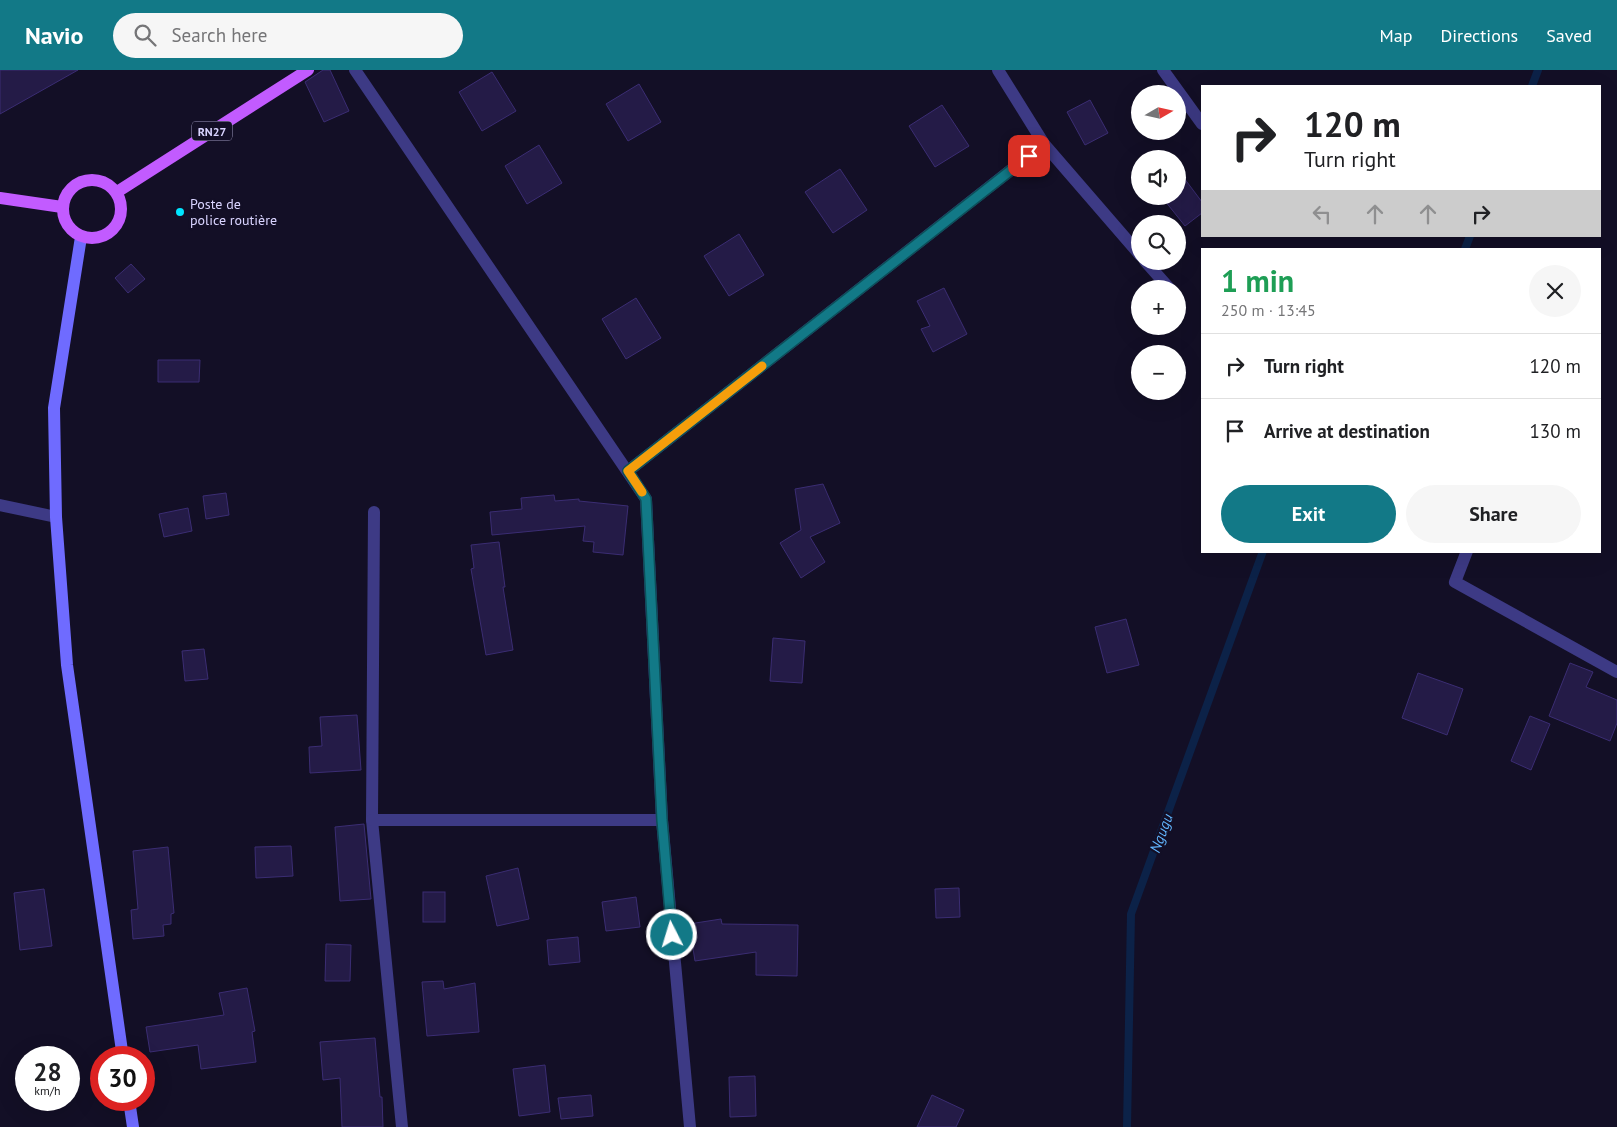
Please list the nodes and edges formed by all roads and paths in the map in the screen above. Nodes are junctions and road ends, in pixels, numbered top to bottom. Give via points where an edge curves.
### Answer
1 (308, 70) edge
2 (355, 70) edge
3 (998, 70) edge
4 (1163, 70) edge
5 (1201, 123) edge
6 (1044, 144) junction
7 (117, 192) junction
8 (0, 198) edge
9 (62, 207) junction
10 (81, 237) junction
11 (1131, 245) edge
12 (1153, 270) edge
13 (1162, 280) edge
14 (628, 471) junction
15 (0, 505) edge
16 (374, 512) dead end
17 (56, 517) junction
18 (1466, 553) edge
19 (1617, 672) edge
20 (372, 820) junction
21 (662, 820) junction
22 (121, 1046) edge
23 (131, 1111) edge
24 (133, 1127) edge
25 (402, 1127) edge
26 (690, 1127) edge

1 - 7 main road, RN27
2 - 14 street
3 - 6 street
4 - 5 street
6 - 11 street
6 - 14 street
7 - 9 main road via 103,181 84,180 69,190
7 - 10 main road via 122,210 116,227 100,238
8 - 9 main road
9 - 10 main road via 67,225
10 - 17 main road via 54,408
12 - 13 street
14 - 21 street via 646,499
15 - 17 street
16 - 20 street
17 - 22 main road via 67,665
18 - 19 street via 1455,582
20 - 21 street
20 - 25 street
21 - 26 street
23 - 24 main road

